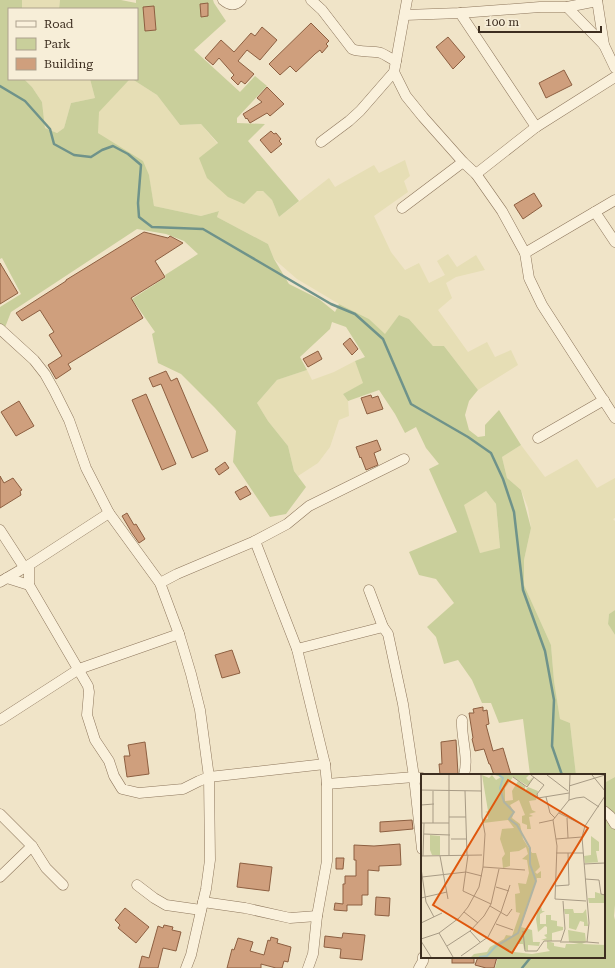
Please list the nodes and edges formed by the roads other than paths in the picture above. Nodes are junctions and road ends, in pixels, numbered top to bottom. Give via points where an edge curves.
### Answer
1 (223, 0) edge
2 (241, 0) edge
3 (311, 0) edge
4 (407, 0) edge
5 (597, 0) edge
6 (567, 7) junction
7 (460, 13) junction
8 (405, 15) junction
9 (604, 46) junction
10 (396, 61) junction
11 (615, 68) edge
12 (394, 72) junction
13 (615, 77) edge
14 (536, 127) junction
15 (321, 142) dead end
16 (463, 162) junction
17 (476, 174) junction
18 (615, 200) edge
19 (402, 208) dead end
20 (595, 212) junction
21 (615, 242) edge
22 (524, 253) junction
23 (0, 329) edge
24 (604, 400) junction
25 (615, 418) edge
26 (538, 438) dead end
27 (404, 459) dead end
28 (108, 513) junction
29 (0, 530) edge
30 (256, 540) junction
31 (26, 566) junction
32 (4, 580) edge
33 (160, 583) junction
34 (29, 585) junction
35 (369, 590) dead end
36 (383, 627) junction
37 (180, 634) junction
38 (297, 649) junction
39 (79, 670) junction
40 (0, 720) edge
41 (462, 720) dead end
42 (325, 764) junction
43 (464, 774) edge
44 (209, 777) junction
45 (418, 777) edge
46 (327, 784) junction
47 (605, 812) edge
48 (0, 814) edge
49 (615, 824) edge
50 (421, 830) edge
51 (32, 846) junction
52 (0, 877) edge
53 (63, 885) dead end
54 (137, 885) dead end
55 (202, 906) junction
56 (318, 916) junction
57 (423, 958) edge
58 (186, 968) edge
59 (308, 968) edge
60 (420, 968) edge

1 - 2 street via 227,4 235,4
3 - 10 street via 322,10 352,49 381,53
4 - 8 street
5 - 6 street
5 - 9 street
6 - 7 street
6 - 9 street
7 - 8 street
7 - 14 street
8 - 10 street
9 - 11 street
10 - 12 street
12 - 15 street via 360,111
12 - 16 street via 406,96
13 - 14 street
14 - 17 street
16 - 17 street
16 - 19 street
17 - 22 street via 502,211
18 - 20 street
20 - 21 street
20 - 22 street
22 - 24 street via 529,278 542,305
23 - 28 street via 34,360 45,374 69,420 86,468
24 - 25 street
24 - 26 street
27 - 30 street via 309,506 287,524
28 - 31 street
28 - 33 street
29 - 31 street
30 - 33 street
30 - 38 street
31 - 32 street
31 - 34 street
32 - 34 street
33 - 37 street
34 - 39 street
35 - 36 street
36 - 38 street
36 - 45 street via 388,634
37 - 39 street
37 - 44 street via 200,710
38 - 42 street
39 - 40 street
39 - 44 street via 88,686 87,715 95,740 109,761 122,789 139,793 183,790
41 - 43 street
42 - 44 street
42 - 46 street
44 - 55 street via 210,860
45 - 46 street
45 - 50 street
46 - 56 street via 327,861
47 - 49 street
48 - 51 street
51 - 52 street
51 - 53 street via 46,868
54 - 55 street via 166,905
55 - 56 street via 245,908 290,918
55 - 58 street
56 - 59 street via 313,954
57 - 60 street

